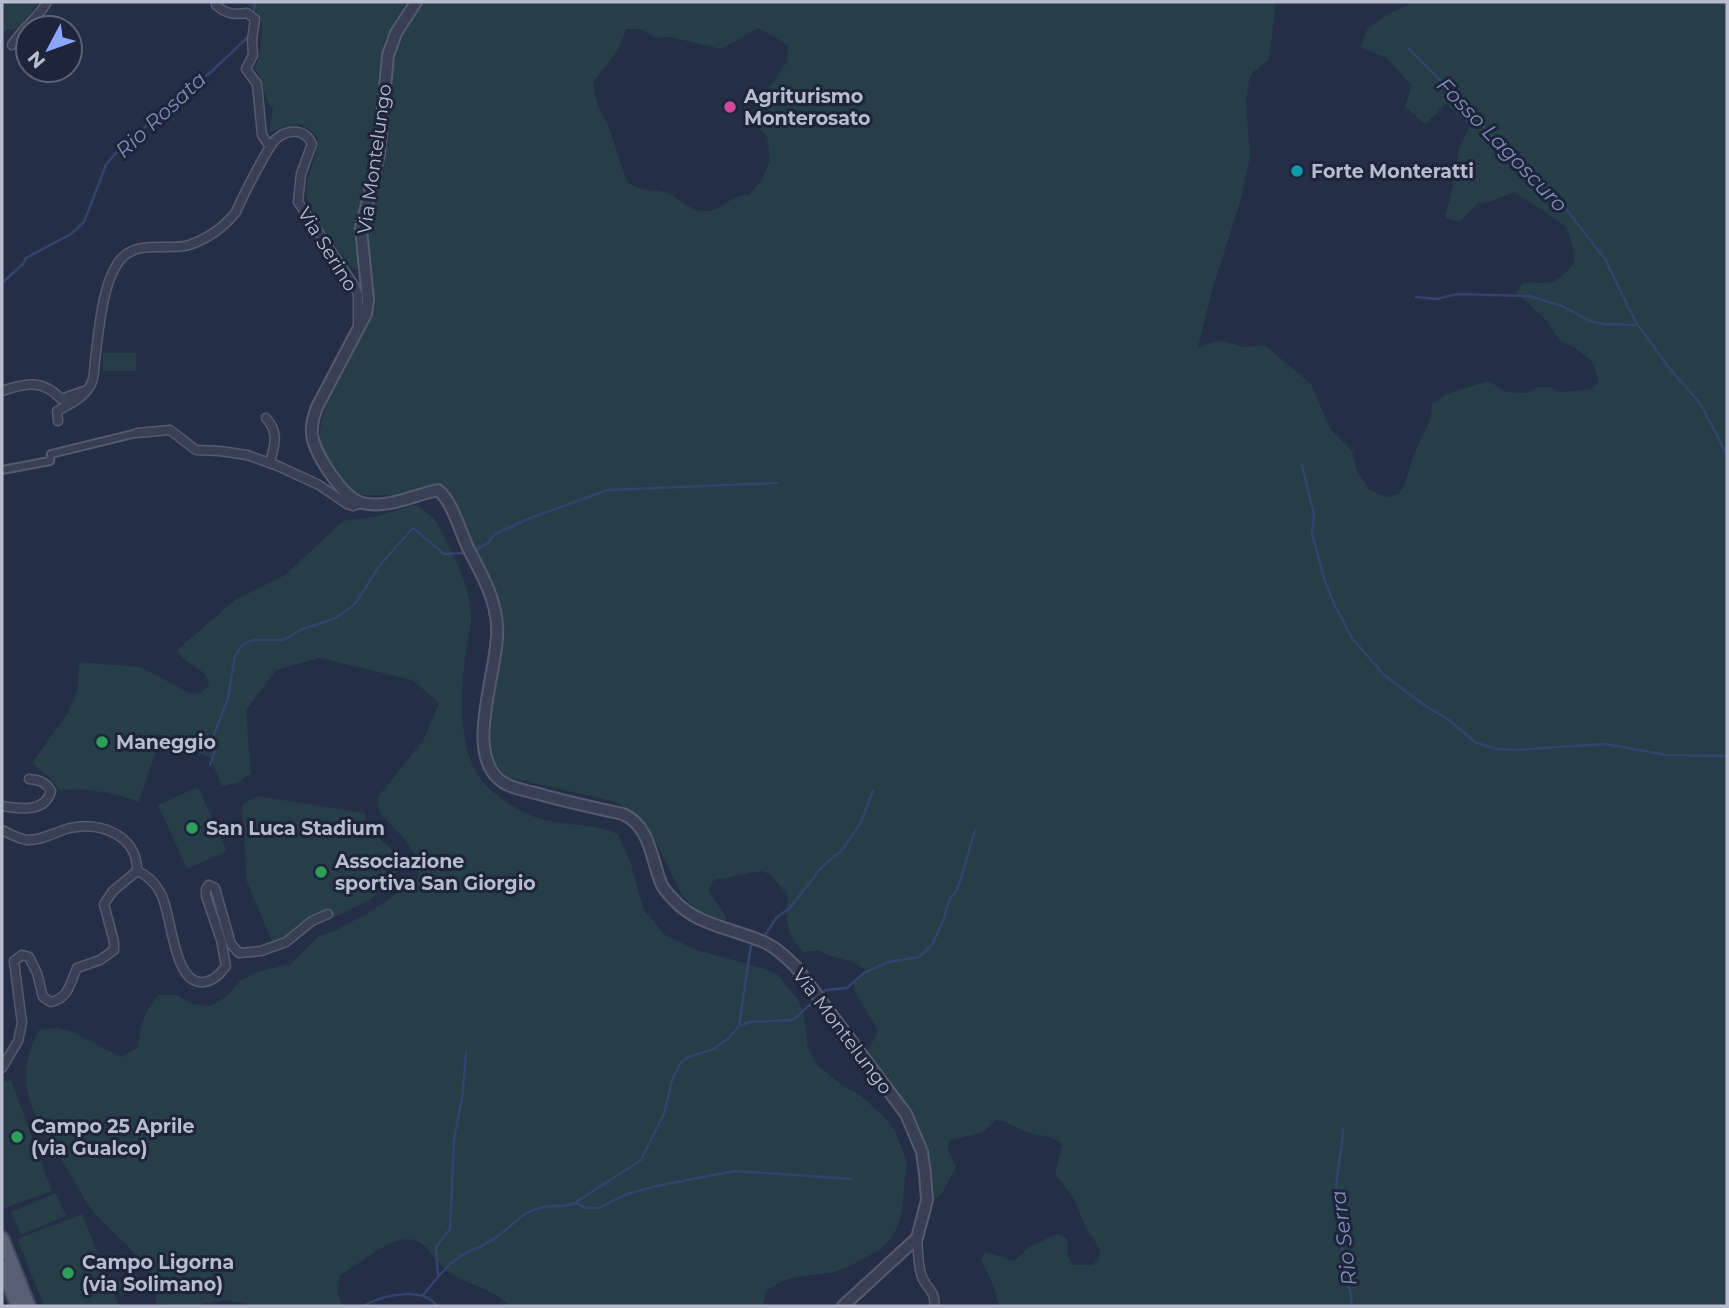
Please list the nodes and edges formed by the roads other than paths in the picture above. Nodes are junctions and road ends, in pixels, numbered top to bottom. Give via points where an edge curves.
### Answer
1 (47, 2) edge
2 (216, 2) edge
3 (416, 2) edge
4 (12, 45) dead end
5 (270, 147) junction
6 (358, 330) junction
7 (87, 390) junction
8 (2, 391) edge
9 (266, 418) dead end
10 (58, 421) dead end
11 (137, 433) joint
12 (270, 463) junction
13 (2, 470) edge
14 (361, 503) junction
15 (29, 779) dead end
16 (2, 806) edge
17 (2, 830) edge
18 (137, 872) junction
19 (328, 914) dead end
20 (2, 1068) edge
21 (2, 1238) edge
22 (917, 1238) junction
23 (2, 1266) edge
24 (17, 1306) edge
25 (29, 1306) edge
26 (843, 1306) edge
27 (934, 1306) edge

1 - 4 street
2 - 5 street via 225,13 252,14 255,19 253,55 246,69 257,84 262,135
3 - 6 street, Via Montelungo via 388,55 379,154 361,229 368,299
5 - 6 street, Via Serino via 289,132 299,131 310,138 298,202 354,285
5 - 7 street via 228,222 188,245 138,249 120,260 104,298 93,377
6 - 14 street, Via Montelungo via 317,407 312,434 331,473
7 - 8 street via 61,399 44,385 24,383
7 - 10 street via 79,400 57,411
9 - 12 street via 276,440
11 - 12 street via 170,430 195,450 247,455
11 - 13 street via 51,454 50,461
12 - 14 street via 348,504
14 - 22 street, Via Montelungo via 388,503 438,490 447,497 495,607 497,642 482,735 492,772 518,789 631,818 641,829 661,885 676,902 705,921 766,943 796,967 915,1131 927,1200
15 - 16 street via 49,788 47,801 33,808
17 - 18 street via 26,840 74,827 107,831 132,846
18 - 19 street via 161,893 182,969 203,983 226,966 206,896 209,885 215,888 239,953 286,942
18 - 20 street via 104,904 114,950 77,968 61,999 51,1002 43,998 29,957 22,955 14,961 22,1023 18,1041
21 - 25 main road
22 - 26 street
22 - 27 street via 920,1276 935,1299
23 - 24 main road

